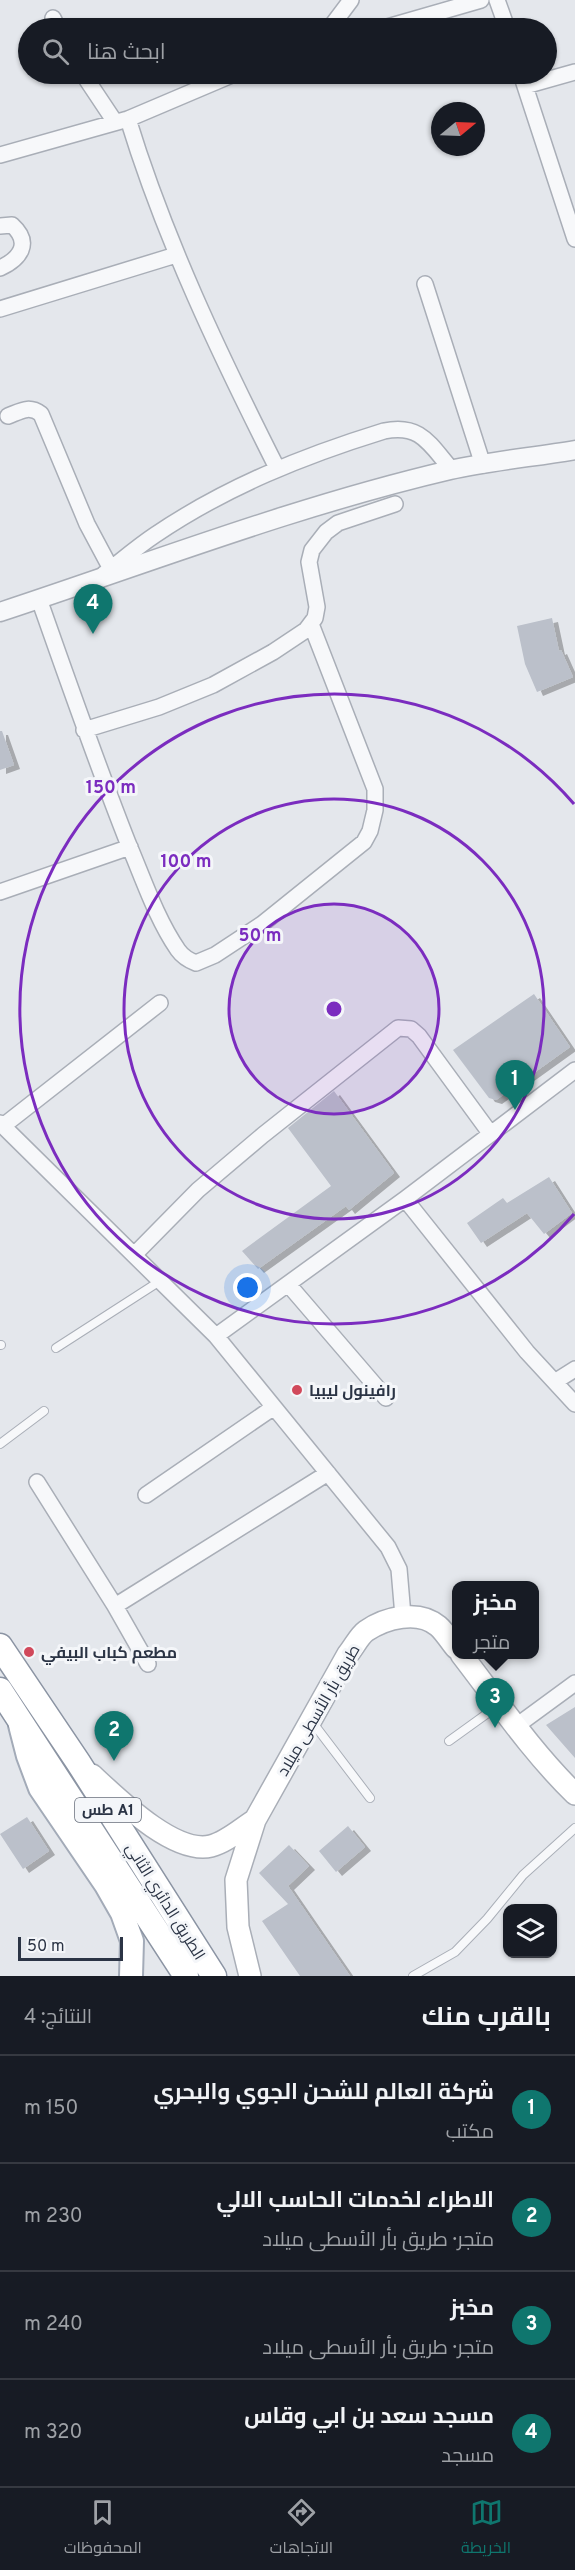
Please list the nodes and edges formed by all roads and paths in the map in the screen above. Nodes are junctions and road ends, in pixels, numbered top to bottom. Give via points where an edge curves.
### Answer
1 (351, 0) edge
2 (481, 0) edge
3 (497, 0) edge
4 (338, 18) edge
5 (419, 18) edge
6 (503, 18) edge
7 (575, 72) edge
8 (557, 75) edge
9 (91, 84) edge
10 (209, 84) edge
11 (525, 84) edge
12 (121, 120) junction
13 (0, 155) edge
14 (0, 226) edge
15 (575, 239) edge
16 (176, 255) junction
17 (0, 268) edge
18 (425, 284) dead end
19 (0, 309) edge
20 (8, 416) dead end
21 (575, 450) edge
22 (483, 465) junction
23 (277, 468) junction
24 (452, 470) junction
25 (395, 504) dead end
26 (111, 568) junction
27 (94, 581) junction
28 (39, 599) junction
29 (0, 612) edge
30 (311, 624) junction
31 (84, 730) junction
32 (130, 848) junction
33 (0, 892) edge
34 (160, 1003) dead end
35 (575, 1070) edge
36 (1, 1125) edge
37 (490, 1133) junction
38 (405, 1199) junction
39 (134, 1255) junction
40 (160, 1281) junction
41 (288, 1284) junction
42 (216, 1336) junction
43 (56, 1348) dead end
44 (575, 1369) edge
45 (556, 1382) junction
46 (386, 1398) dead end
47 (575, 1404) edge
48 (274, 1407) junction
49 (44, 1411) dead end
50 (0, 1444) edge
51 (328, 1473) junction
52 (37, 1482) dead end
53 (147, 1495) dead end
54 (115, 1606) junction
55 (403, 1616) junction
56 (452, 1644) edge
57 (0, 1646) edge
58 (465, 1659) edge
59 (148, 1664) dead end
60 (575, 1683) edge
61 (0, 1690) edge
62 (500, 1705) junction
63 (18, 1718) junction
64 (310, 1720) junction
65 (515, 1727) junction
66 (449, 1740) dead end
67 (78, 1762) junction
68 (575, 1794) edge
69 (370, 1798) dead end
70 (255, 1820) junction
71 (575, 1828) edge
72 (131, 1976) edge
73 (186, 1976) edge
74 (214, 1976) edge
75 (250, 1976) edge
76 (413, 1976) edge

1 - 4 street
2 - 5 street
3 - 6 street
7 - 8 street
9 - 12 street
10 - 12 street
11 - 15 street
12 - 13 street
12 - 16 street
14 - 17 street via 12,225 21,235 22,243 18,257
16 - 19 street
16 - 23 street
18 - 22 street
20 - 26 street via 27,408 41,414 87,524
21 - 22 street
22 - 24 street
23 - 24 street via 401,428 425,438
23 - 26 street via 172,524
24 - 27 street via 279,518
25 - 30 street via 338,523 312,550 309,562 317,607
26 - 27 street
27 - 28 street
28 - 29 street
28 - 31 street
30 - 31 street via 273,652 213,685
30 - 32 street via 375,789 375,810 364,842 262,924 196,963 179,951 162,923
31 - 32 street
32 - 33 street
34 - 36 street
35 - 37 street
36 - 39 street
37 - 38 street
37 - 39 street via 419,1036 411,1029 398,1029 198,1190
38 - 41 street
38 - 45 street via 527,1352
39 - 40 street
40 - 42 street
40 - 43 lane
41 - 42 street
41 - 46 street
42 - 48 street
44 - 45 street
45 - 47 street
48 - 51 street
48 - 53 street
49 - 50 lane
51 - 54 street
51 - 55 street via 393,1557 399,1569
52 - 54 street
54 - 59 street
55 - 56 main road via 431,1622
55 - 64 main road, طريق بأر الأسطى ميلاد via 364,1632
57 - 67 highway, الطريق الدائري الثاني / طس A1
58 - 62 main road
60 - 65 street
61 - 63 highway, الطريق الدائري الثاني / طس A1
62 - 65 main road
62 - 66 lane
63 - 72 main road via 40,1788 122,1913 132,1941
63 - 73 highway, الطريق الدائري الثاني / طس A1
64 - 69 lane
64 - 70 main road, طريق بأر الأسطى ميلاد
65 - 68 main road
67 - 70 main road via 154,1828 188,1845 212,1846
67 - 74 highway, الطريق الدائري الثاني / طس A1
70 - 75 main road, طريق بأر الأسطى ميلاد via 236,1880 238,1927
71 - 76 lane via 523,1875 455,1952

